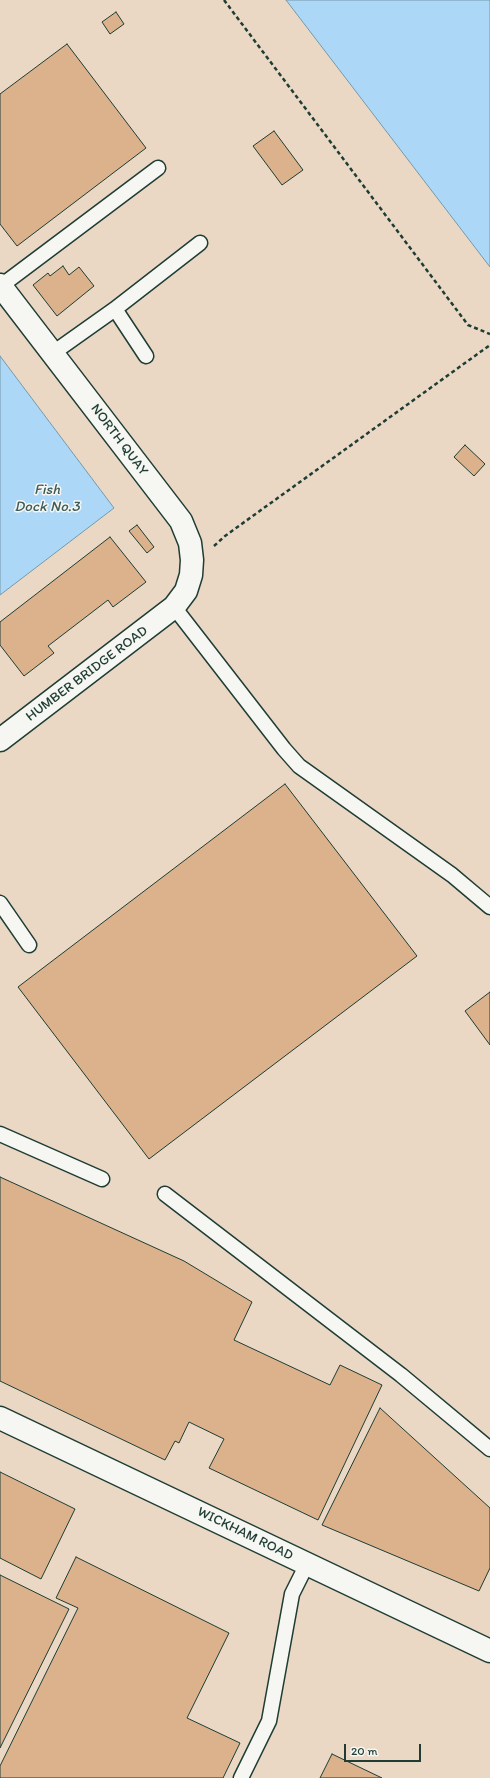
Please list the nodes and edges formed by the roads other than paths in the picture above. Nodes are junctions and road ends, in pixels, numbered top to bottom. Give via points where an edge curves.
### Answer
1 (158, 168) dead end
2 (200, 243) dead end
3 (0, 285) edge
4 (115, 310) junction
5 (53, 353) junction
6 (146, 356) dead end
7 (174, 607) junction
8 (0, 740) edge
9 (0, 903) edge
10 (490, 907) edge
11 (29, 945) dead end
12 (0, 1134) edge
13 (102, 1180) dead end
14 (165, 1194) dead end
15 (0, 1418) edge
16 (490, 1449) edge
17 (307, 1564) junction
18 (490, 1651) edge
19 (241, 1778) edge

1 - 3 lane
2 - 4 lane
3 - 5 street, NORTH QUAY
4 - 5 lane
4 - 6 lane
5 - 7 street, NORTH QUAY via 182,521 190,543 192,568 186,591
7 - 8 street, HUMBER BRIDGE ROAD
7 - 10 lane via 299,766 452,875
9 - 11 lane
12 - 13 lane
14 - 16 lane via 401,1375
15 - 17 street, WICKHAM ROAD
17 - 18 street, WICKHAM ROAD
17 - 19 lane via 292,1594 269,1721

